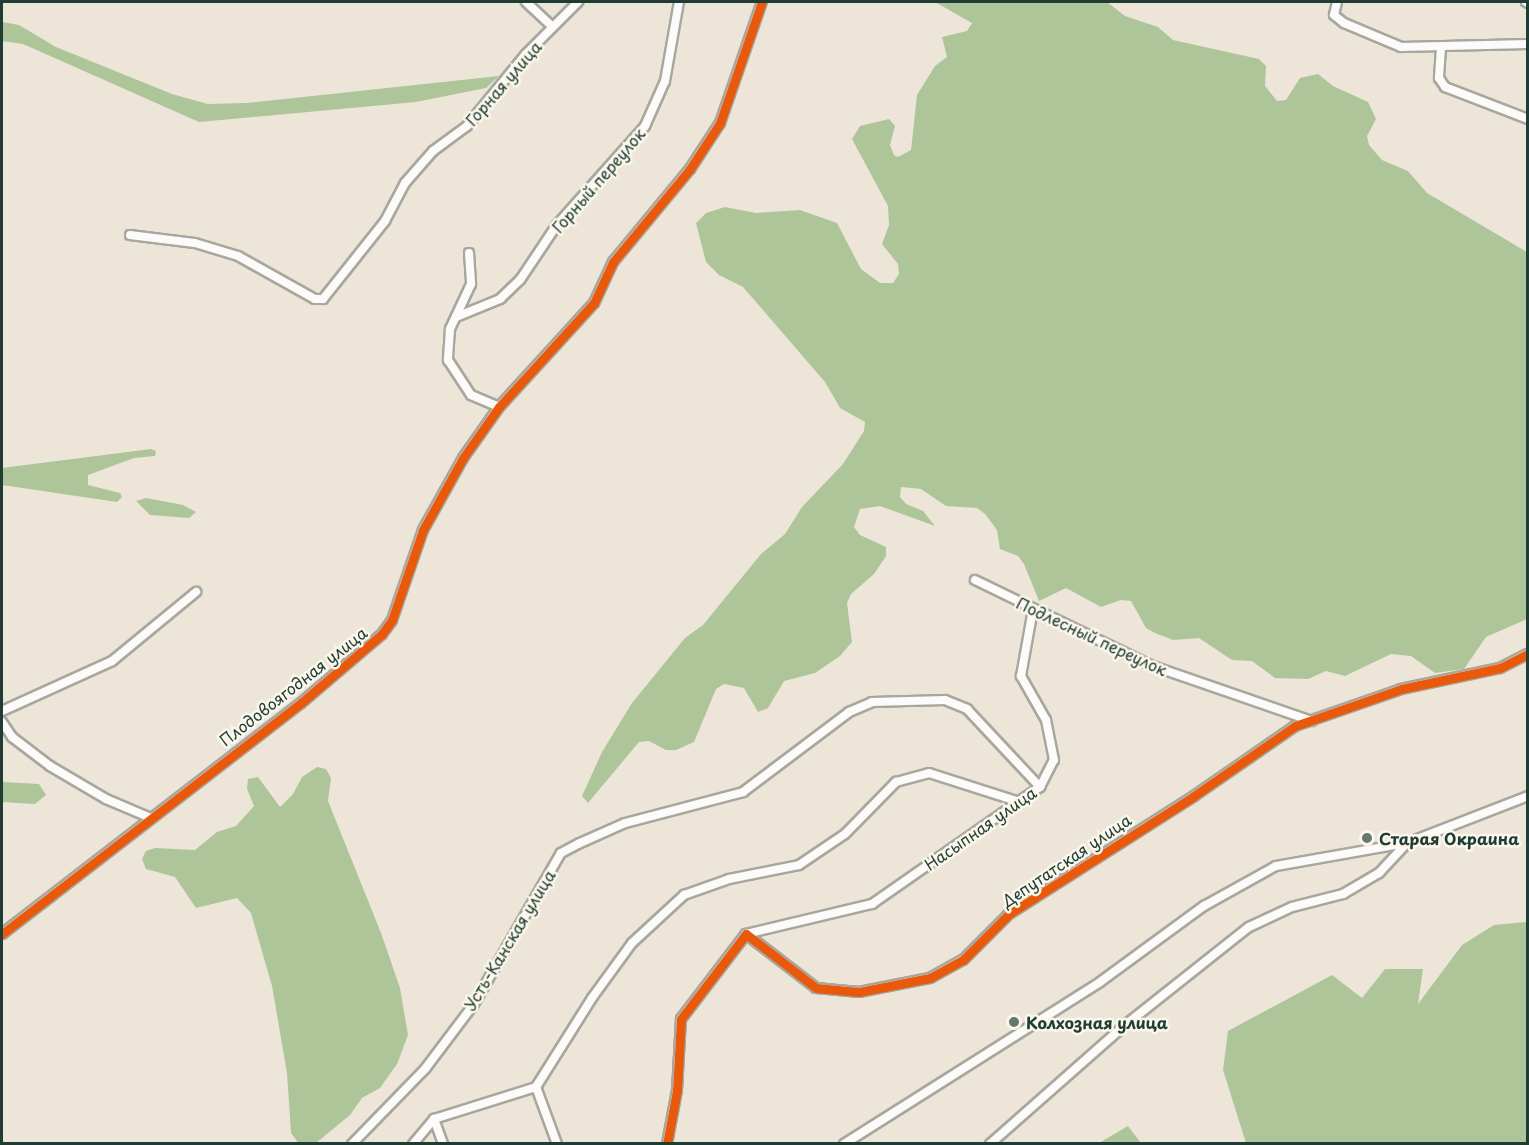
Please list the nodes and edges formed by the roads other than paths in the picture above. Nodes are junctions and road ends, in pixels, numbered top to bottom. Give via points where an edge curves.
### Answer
1 (526, 2) edge
2 (578, 2) edge
3 (679, 2) edge
4 (762, 2) edge
5 (1337, 2) edge
6 (552, 26) junction
7 (1527, 44) edge
8 (1441, 48) junction
9 (1527, 119) edge
10 (130, 235) dead end
11 (469, 253) dead end
12 (456, 317) junction
13 (499, 407) junction
14 (975, 580) dead end
15 (196, 592) dead end
16 (1033, 609) junction
17 (1527, 654) edge
18 (2, 711) edge
19 (1312, 721) junction
20 (2, 722) edge
21 (1040, 787) junction
22 (1527, 796) edge
23 (1017, 801) junction
24 (151, 818) junction
25 (1407, 843) junction
26 (2, 934) edge
27 (746, 934) junction
28 (536, 1087) junction
29 (434, 1119) junction
30 (352, 1143) edge
31 (413, 1143) edge
32 (443, 1143) edge
33 (557, 1143) edge
34 (667, 1143) edge
35 (844, 1143) edge
36 (990, 1143) edge

1 - 6 street
2 - 6 street, Горная улица
3 - 12 street, Горный переулок via 665,81 645,126 556,226 520,280 500,299
4 - 13 street, Плодовоягодная улица via 720,123 690,170 613,262 594,303
5 - 8 street via 1334,15 1374,38 1401,47
6 - 10 street, Горная улица via 467,126 433,151 405,183 385,221 323,299 315,299 238,256 195,243
7 - 8 street
8 - 9 street via 1440,78 1445,87
11 - 12 street via 471,284
12 - 13 street via 447,344 448,360 471,395
13 - 24 street, Плодовоягодная улица via 463,459 423,530 392,620 382,634 346,667
14 - 16 street, Подлесный переулок
15 - 18 street via 112,661
16 - 19 street, Подлесный переулок via 1150,665
16 - 21 street, Насыпная улица via 1021,676 1046,720 1054,760
17 - 19 street, Депутатская улица via 1500,668 1401,689
19 - 27 street, Депутатская улица via 1294,726 1194,796 1009,914 963,960 930,978 859,992 816,988
20 - 24 street via 12,736 50,766 106,799
21 - 23 street, Насыпная улица
21 - 30 street, Усть-Канская улица via 967,709 945,700 872,702 849,712 743,792 625,823 580,843 561,854 474,1004 425,1069
22 - 25 street
23 - 27 street, Насыпная улица via 967,841 872,904
23 - 28 street via 929,772 897,782 845,834 799,865 729,879 684,895 632,944
24 - 26 street, Плодовоягодная улица
25 - 35 street via 1276,866 1204,906 1100,982
25 - 36 street via 1379,873 1343,894 1292,907 1249,927 1124,1026
27 - 34 street via 681,1019 677,1090
28 - 29 street
28 - 33 street
29 - 31 street
29 - 32 street

